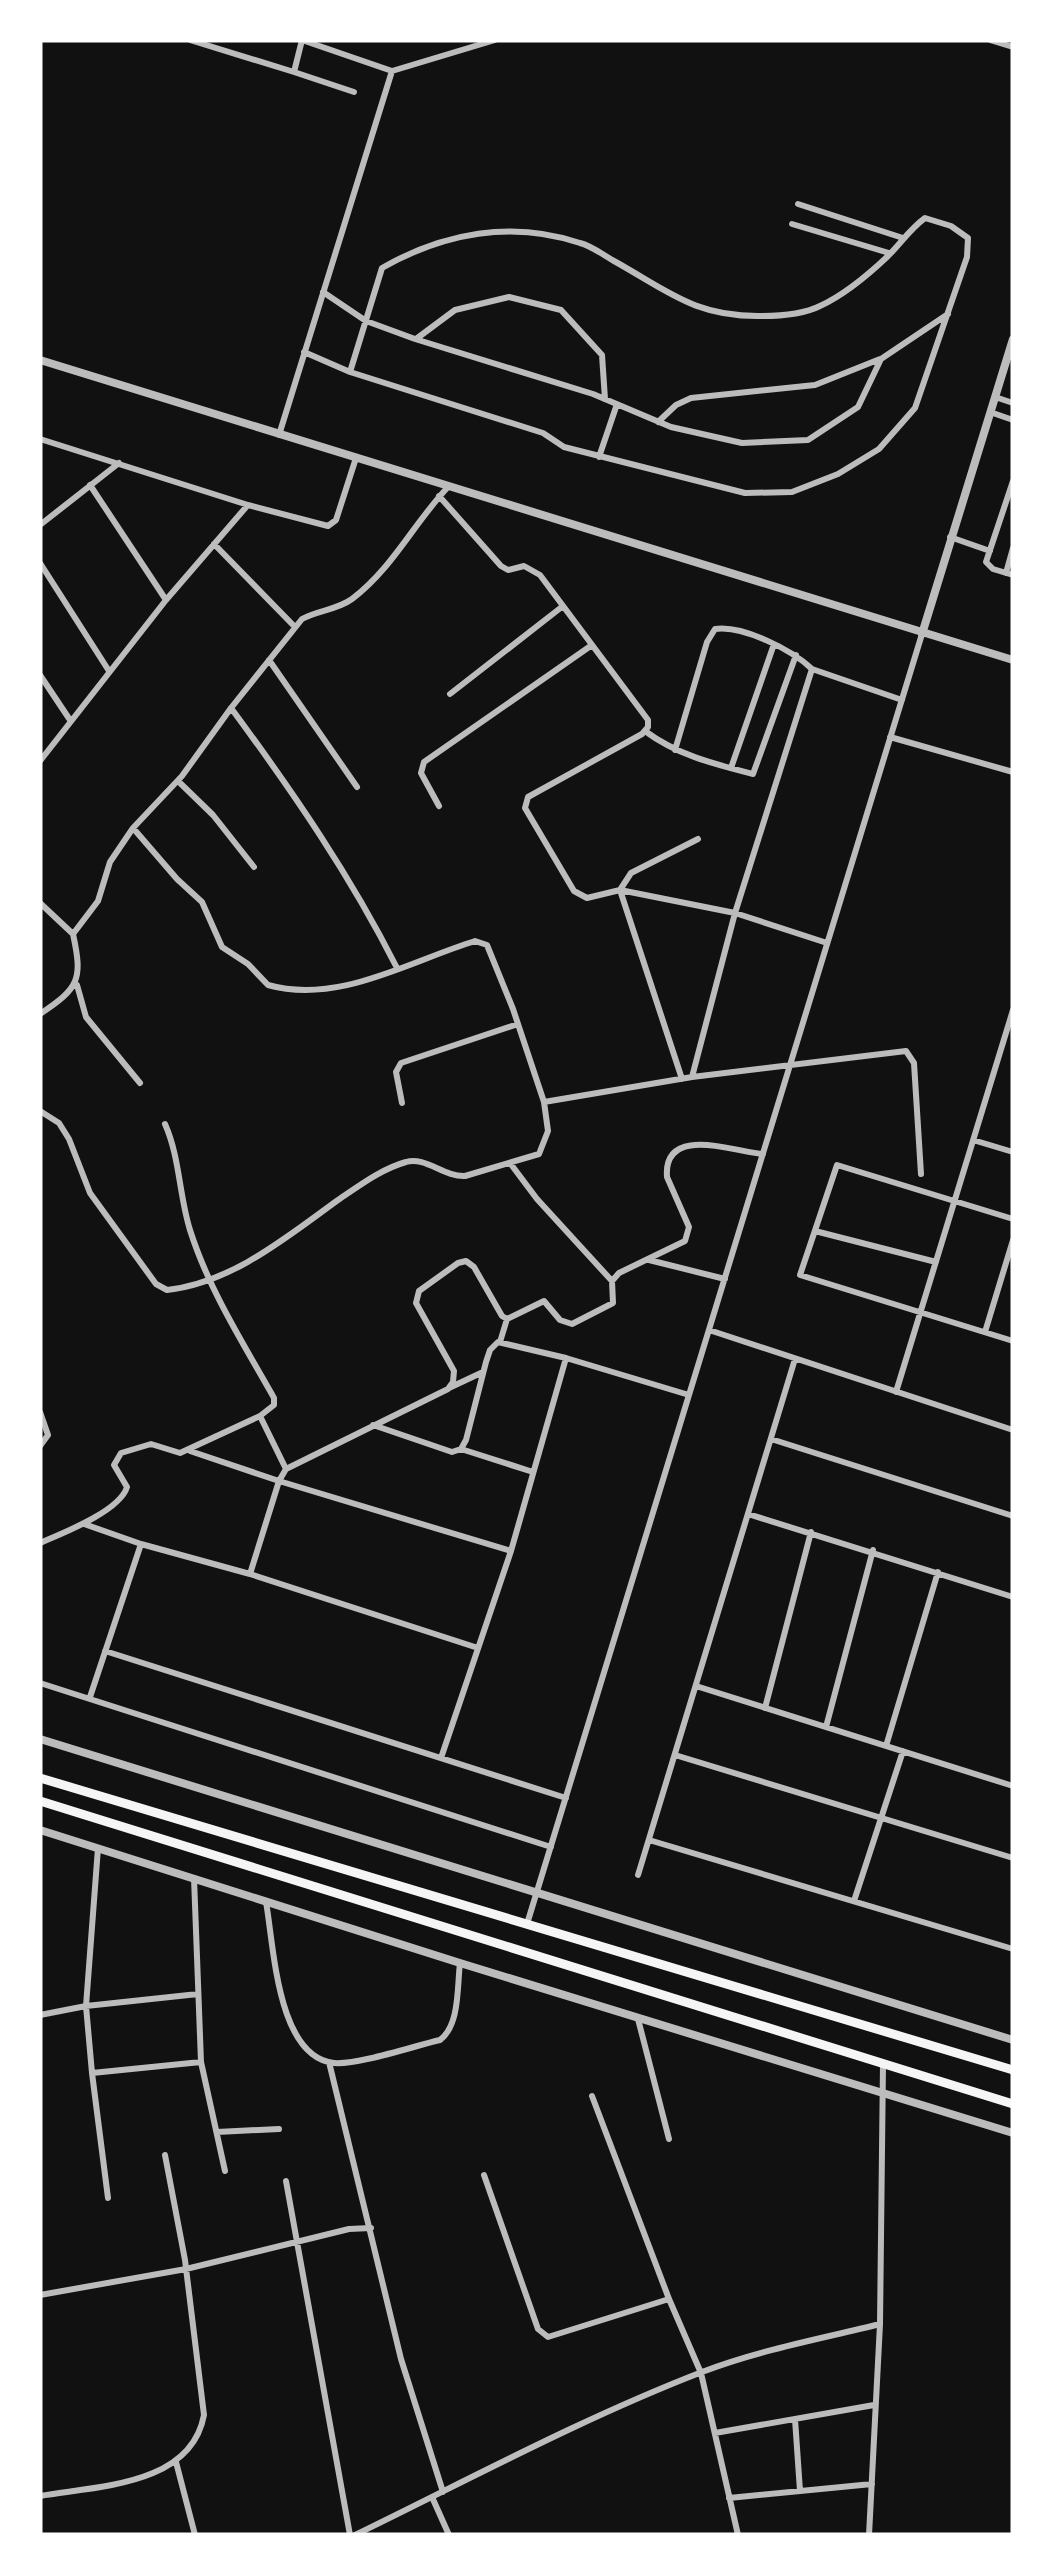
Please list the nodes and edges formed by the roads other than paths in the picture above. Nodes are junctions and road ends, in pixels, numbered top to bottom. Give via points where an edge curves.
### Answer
1 (190, 40) edge
2 (302, 40) edge
3 (495, 40) edge
4 (990, 40) edge
5 (1013, 47) edge
6 (392, 71) junction
7 (294, 72) junction
8 (354, 92) dead end
9 (798, 204) dead end
10 (792, 224) dead end
11 (903, 238) junction
12 (890, 254) junction
13 (322, 292) junction
14 (948, 314) junction
15 (366, 322) junction
16 (415, 339) junction
17 (1013, 339) edge
18 (304, 352) junction
19 (881, 358) junction
20 (40, 360) edge
21 (350, 372) junction
22 (995, 397) junction
23 (605, 399) junction
24 (1013, 403) edge
25 (617, 404) junction
26 (990, 412) junction
27 (1013, 420) edge
28 (658, 422) junction
29 (279, 434) junction
30 (40, 439) edge
31 (356, 458) junction
32 (599, 458) junction
33 (120, 462) junction
34 (1013, 481) edge
35 (90, 486) junction
36 (448, 486) junction
37 (439, 496) junction
38 (248, 506) junction
39 (40, 525) edge
40 (950, 537) junction
41 (214, 544) junction
42 (1013, 548) edge
43 (990, 551) junction
44 (40, 563) edge
45 (1009, 574) edge
46 (166, 600) junction
47 (563, 606) junction
48 (295, 627) junction
49 (922, 634) junction
50 (774, 644) junction
51 (592, 645) junction
52 (796, 655) junction
53 (269, 660) junction
54 (1013, 660) edge
55 (812, 669) junction
56 (108, 670) junction
57 (40, 675) edge
58 (450, 694) dead end
59 (902, 700) junction
60 (231, 708) junction
61 (70, 720) junction
62 (645, 731) junction
63 (890, 737) junction
64 (674, 750) junction
65 (40, 761) edge
66 (731, 768) junction
67 (1013, 772) edge
68 (178, 780) junction
69 (358, 787) dead end
70 (440, 806) dead end
71 (133, 828) junction
72 (698, 839) dead end
73 (254, 867) dead end
74 (620, 890) junction
75 (40, 902) edge
76 (735, 913) junction
77 (73, 934) junction
78 (827, 944) junction
79 (397, 968) junction
80 (76, 980) junction
81 (1013, 1010) edge
82 (40, 1014) edge
83 (518, 1024) junction
84 (790, 1066) junction
85 (692, 1077) junction
86 (682, 1079) junction
87 (140, 1082) dead end
88 (544, 1102) junction
89 (402, 1104) dead end
90 (40, 1111) edge
91 (165, 1124) dead end
92 (973, 1140) junction
93 (1013, 1152) edge
94 (763, 1154) junction
95 (510, 1163) junction
96 (920, 1174) dead end
97 (955, 1201) junction
98 (1013, 1219) edge
99 (814, 1231) junction
100 (1013, 1240) edge
101 (648, 1259) junction
102 (936, 1262) junction
103 (724, 1279) junction
104 (208, 1280) junction
105 (612, 1281) junction
106 (921, 1312) junction
107 (507, 1319) junction
108 (709, 1330) junction
109 (985, 1332) junction
110 (1013, 1341) edge
111 (500, 1342) junction
112 (566, 1358) junction
113 (796, 1359) junction
114 (483, 1372) junction
115 (448, 1389) junction
116 (896, 1392) junction
117 (689, 1395) junction
118 (40, 1412) edge
119 (260, 1416) junction
120 (372, 1424) junction
121 (1013, 1430) edge
122 (771, 1438) junction
123 (40, 1446) edge
124 (460, 1449) junction
125 (189, 1450) junction
126 (286, 1469) junction
127 (534, 1472) junction
128 (279, 1481) junction
129 (748, 1514) junction
130 (1013, 1516) edge
131 (82, 1524) junction
132 (811, 1532) junction
133 (40, 1543) edge
134 (140, 1544) junction
135 (873, 1550) junction
136 (511, 1551) junction
137 (938, 1572) junction
138 (250, 1574) junction
139 (1013, 1598) edge
140 (478, 1648) junction
141 (105, 1651) junction
142 (40, 1683) edge
143 (696, 1686) junction
144 (90, 1697) junction
145 (765, 1708) junction
146 (826, 1727) junction
147 (40, 1739) edge
148 (886, 1746) junction
149 (903, 1751) junction
150 (675, 1755) junction
151 (440, 1758) junction
152 (40, 1778) edge
153 (1013, 1786) edge
154 (566, 1798) junction
155 (40, 1802) edge
156 (882, 1817) junction
157 (40, 1830) edge
158 (649, 1840) junction
159 (551, 1847) junction
160 (98, 1848) junction
161 (1013, 1858) edge
162 (638, 1875) dead end
163 (194, 1878) junction
164 (537, 1892) junction
165 (266, 1902) junction
166 (854, 1902) junction
167 (527, 1924) junction
168 (1013, 1949) edge
169 (460, 1964) junction
170 (198, 1994) junction
171 (86, 2006) junction
172 (40, 2015) edge
173 (638, 2019) junction
174 (1013, 2040) edge
175 (201, 2062) junction
176 (329, 2062) junction
177 (884, 2064) junction
178 (1013, 2070) edge
179 (92, 2073) junction
180 (882, 2093) junction
181 (592, 2096) dead end
182 (1013, 2104) edge
183 (279, 2129) dead end
184 (217, 2132) junction
185 (1013, 2133) edge
186 (669, 2139) dead end
187 (165, 2154) dead end
188 (226, 2171) dead end
189 (484, 2175) dead end
190 (286, 2182) dead end
191 (108, 2198) dead end
192 (372, 2228) junction
193 (298, 2243) junction
194 (186, 2269) junction
195 (40, 2296) edge
196 (669, 2299) junction
197 (880, 2324) junction
198 (701, 2373) junction
199 (874, 2405) junction
200 (795, 2419) junction
201 (715, 2434) junction
202 (176, 2462) junction
203 (872, 2484) junction
204 (800, 2491) junction
205 (443, 2492) junction
206 (40, 2496) edge
207 (432, 2498) junction
208 (728, 2498) junction
209 (195, 2535) edge
210 (352, 2535) edge
211 (449, 2535) edge
212 (738, 2535) edge
213 (870, 2535) edge

1 - 7 street
2 - 6 street
2 - 7 street
3 - 6 street
4 - 5 street
6 - 13 street
7 - 8 street
9 - 11 street
10 - 12 street
11 - 12 street
11 - 14 street via 925,218 968,238
12 - 15 street via 818,308 727,317 691,306 582,243 531,232 468,233 382,268
13 - 15 street
13 - 18 street
14 - 19 street
14 - 32 street via 915,408 879,449 838,474 792,492 745,493
15 - 16 street
15 - 21 street
16 - 23 street
16 - 23 street via 455,310 509,297 561,310 602,355
17 - 22 street
18 - 21 street
18 - 29 street
19 - 28 street via 815,385 691,398
19 - 28 street via 858,407 808,440 742,444
20 - 29 street
21 - 32 street
22 - 24 street
22 - 26 street
23 - 25 street
25 - 28 street
25 - 32 street
26 - 27 street
26 - 40 street
29 - 31 street
30 - 33 street
31 - 36 street
31 - 38 street via 332,525
33 - 35 street
33 - 38 street
34 - 43 street
35 - 39 street
35 - 46 street
36 - 37 street
36 - 49 street
37 - 47 street via 501,566 533,568
37 - 48 street via 353,598
38 - 41 street
40 - 43 street
40 - 49 street
41 - 46 street
41 - 48 street
42 - 45 street
43 - 45 street via 987,566
44 - 56 street
46 - 56 street
47 - 51 street
47 - 58 street
48 - 53 street
49 - 54 street
49 - 59 street
50 - 52 street
50 - 64 street via 728,628 711,633
50 - 66 street
51 - 62 street via 648,720
51 - 70 street via 424,762 421,772
52 - 55 street
52 - 66 street via 756,770
53 - 60 street
53 - 69 street
55 - 59 street
55 - 76 street
56 - 61 street
57 - 61 street
59 - 63 street
60 - 68 street
60 - 79 street via 362,898
61 - 65 street
62 - 64 street
62 - 74 street via 534,791 525,808 574,891 587,898
63 - 67 street
63 - 78 street
64 - 66 street
68 - 71 street
68 - 73 street
71 - 77 street via 110,862 98,901
71 - 79 street via 202,902 222,946 268,984 334,987
72 - 74 street via 631,872
74 - 76 street
74 - 86 street
75 - 77 street
76 - 78 street
76 - 85 street
77 - 80 street
78 - 84 street
79 - 83 street via 480,941 492,955
80 - 82 street via 68,995
80 - 87 street via 86,1016
81 - 92 street
83 - 88 street
83 - 89 street via 401,1063 396,1072
84 - 85 street
84 - 94 street
84 - 96 street via 896,1051 911,1055
85 - 86 street
86 - 88 street
88 - 95 street via 546,1143 539,1154
90 - 104 street via 58,1123 90,1193 156,1284 168,1290
91 - 104 street
92 - 93 street
92 - 97 street
94 - 101 street via 693,1144 672,1156 667,1176 689,1234
94 - 103 street
95 - 104 street via 452,1176 404,1162
95 - 105 street
97 - 98 street
97 - 99 street via 837,1164
97 - 102 street
99 - 102 street
99 - 106 street via 800,1275
100 - 109 street
101 - 103 street
101 - 105 street
102 - 106 street
103 - 108 street
104 - 119 street via 274,1398
105 - 107 street via 613,1303 572,1324 544,1301
106 - 109 street
106 - 116 street
107 - 111 street
107 - 115 street via 466,1261 418,1291 416,1303 454,1372
108 - 113 street
108 - 117 street
109 - 110 street
111 - 112 street
111 - 114 street
112 - 117 street
112 - 127 street
113 - 116 street
113 - 122 street
114 - 115 street
114 - 124 street
115 - 120 street
116 - 121 street
117 - 154 street
118 - 123 street via 48,1436
119 - 125 street
119 - 126 street
120 - 124 street via 452,1452
120 - 126 street
122 - 129 street
122 - 130 street
124 - 127 street
125 - 128 street
125 - 131 street via 151,1444 122,1453 114,1465 126,1482 124,1495
126 - 128 street
127 - 136 street
128 - 136 street
128 - 138 street
129 - 132 street
129 - 143 street
131 - 133 street
131 - 134 street
132 - 135 street
132 - 145 street
134 - 138 street
134 - 141 street
135 - 137 street
135 - 146 street
136 - 140 street
137 - 139 street
137 - 148 street
138 - 140 street
140 - 151 street
141 - 144 street
141 - 151 street
142 - 144 street
143 - 145 street
143 - 150 street
144 - 159 street
145 - 146 street
146 - 148 street
147 - 164 street
148 - 149 street
149 - 153 street
149 - 156 street
150 - 156 street
150 - 158 street
151 - 154 street
152 - 167 main road
154 - 159 street
155 - 177 main road
156 - 161 street
156 - 166 street
157 - 160 street
158 - 162 street
158 - 166 street
159 - 164 street
160 - 163 street
160 - 171 street
163 - 165 street
163 - 170 street
164 - 167 street
164 - 174 street
165 - 169 street
165 - 176 street via 290,2028 307,2050
166 - 168 street
167 - 178 main road
169 - 173 street
169 - 176 street via 453,2023 440,2040
170 - 171 street
170 - 175 street
171 - 172 street
171 - 179 street
173 - 180 street
173 - 186 street
175 - 179 street
175 - 184 street
176 - 192 street
177 - 180 street
177 - 182 main road
179 - 191 street
180 - 185 street
180 - 197 street
181 - 196 street
183 - 184 street
184 - 188 street
187 - 194 street
189 - 196 street via 538,2329 548,2337
190 - 193 street
192 - 193 street
192 - 205 street via 402,2359
193 - 194 street
193 - 210 street
194 - 195 street
194 - 202 street via 204,2414 197,2436
196 - 198 street
197 - 198 street
197 - 199 street
198 - 201 street
198 - 205 street
199 - 200 street
199 - 203 street
200 - 201 street
200 - 204 street
201 - 208 street
202 - 206 street
202 - 209 street
203 - 204 street
203 - 213 street
204 - 208 street
205 - 207 street
207 - 210 street
207 - 211 street
208 - 212 street

